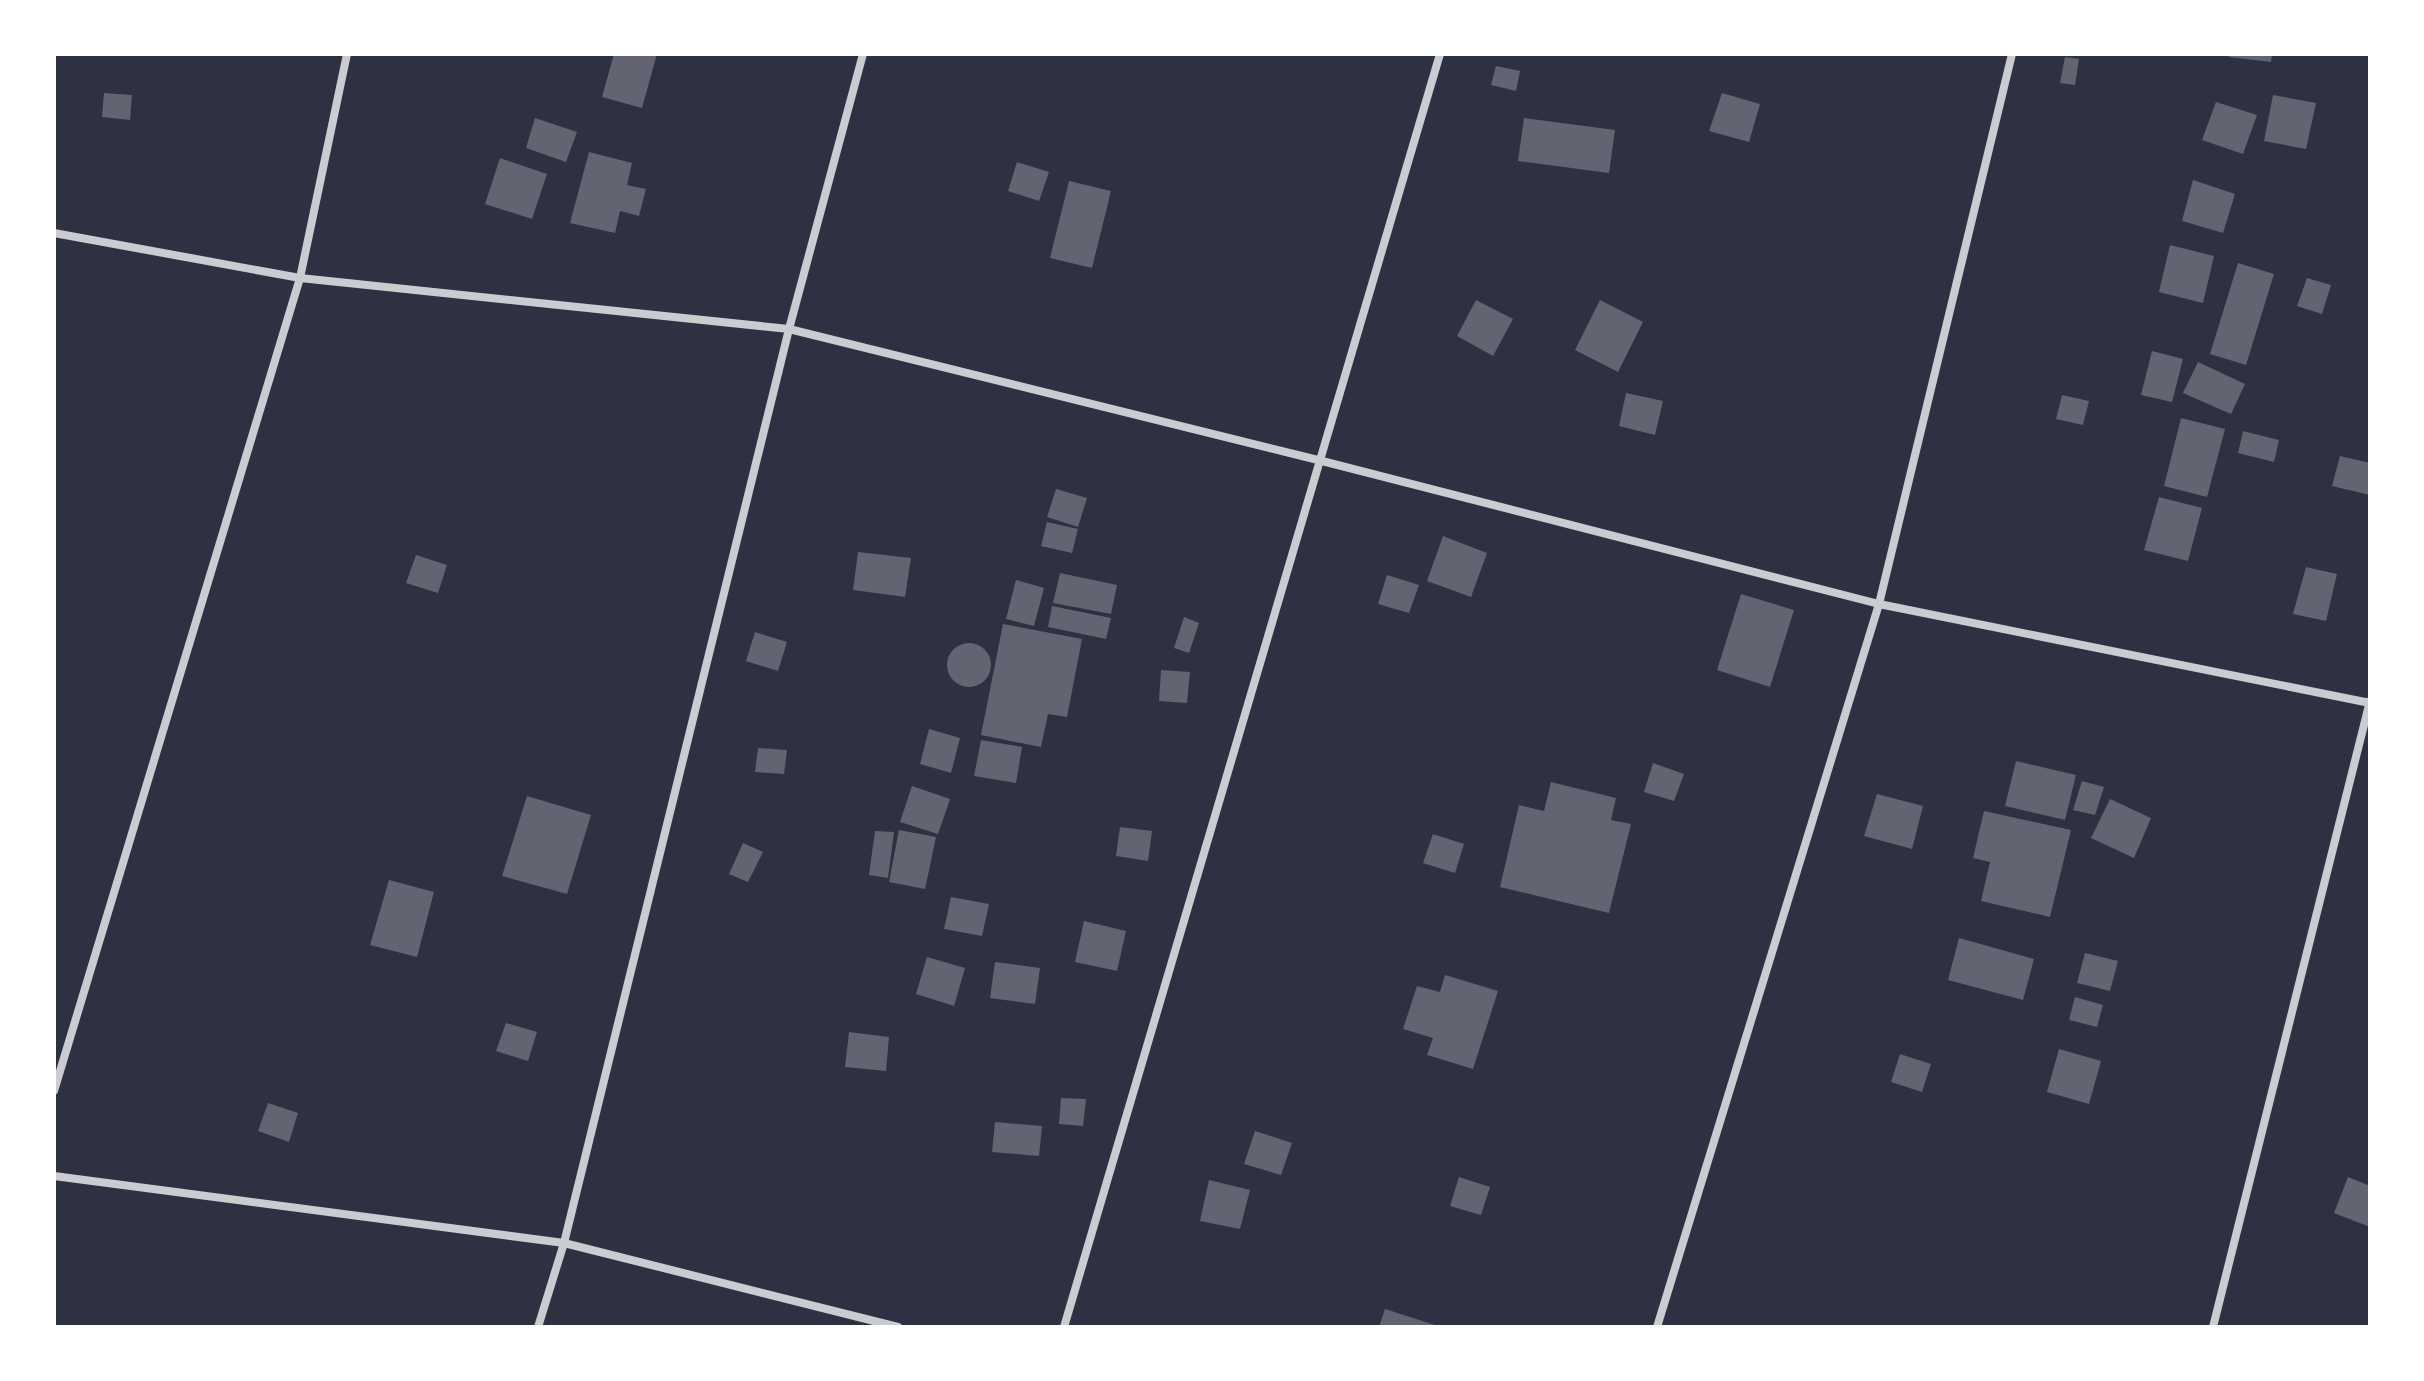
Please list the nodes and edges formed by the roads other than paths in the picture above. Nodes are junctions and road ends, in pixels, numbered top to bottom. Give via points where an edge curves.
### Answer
1 (347, 54) edge
2 (863, 54) edge
3 (1440, 54) edge
4 (2012, 54) edge
5 (54, 233) edge
6 (300, 278) junction
7 (789, 329) junction
8 (1322, 461) junction
9 (1879, 604) junction
10 (2370, 703) edge
11 (54, 1091) edge
12 (54, 1176) edge
13 (564, 1243) junction
14 (538, 1327) edge
15 (898, 1327) edge
16 (1064, 1327) edge
17 (1657, 1327) edge
18 (2213, 1327) edge

1 - 6 street
2 - 7 street
3 - 8 street
4 - 9 street
5 - 6 street
6 - 7 street
6 - 11 street
7 - 8 street
7 - 13 street
8 - 9 street
8 - 16 street
9 - 10 street
9 - 17 street
10 - 18 street
12 - 13 street
13 - 14 street
13 - 15 street

